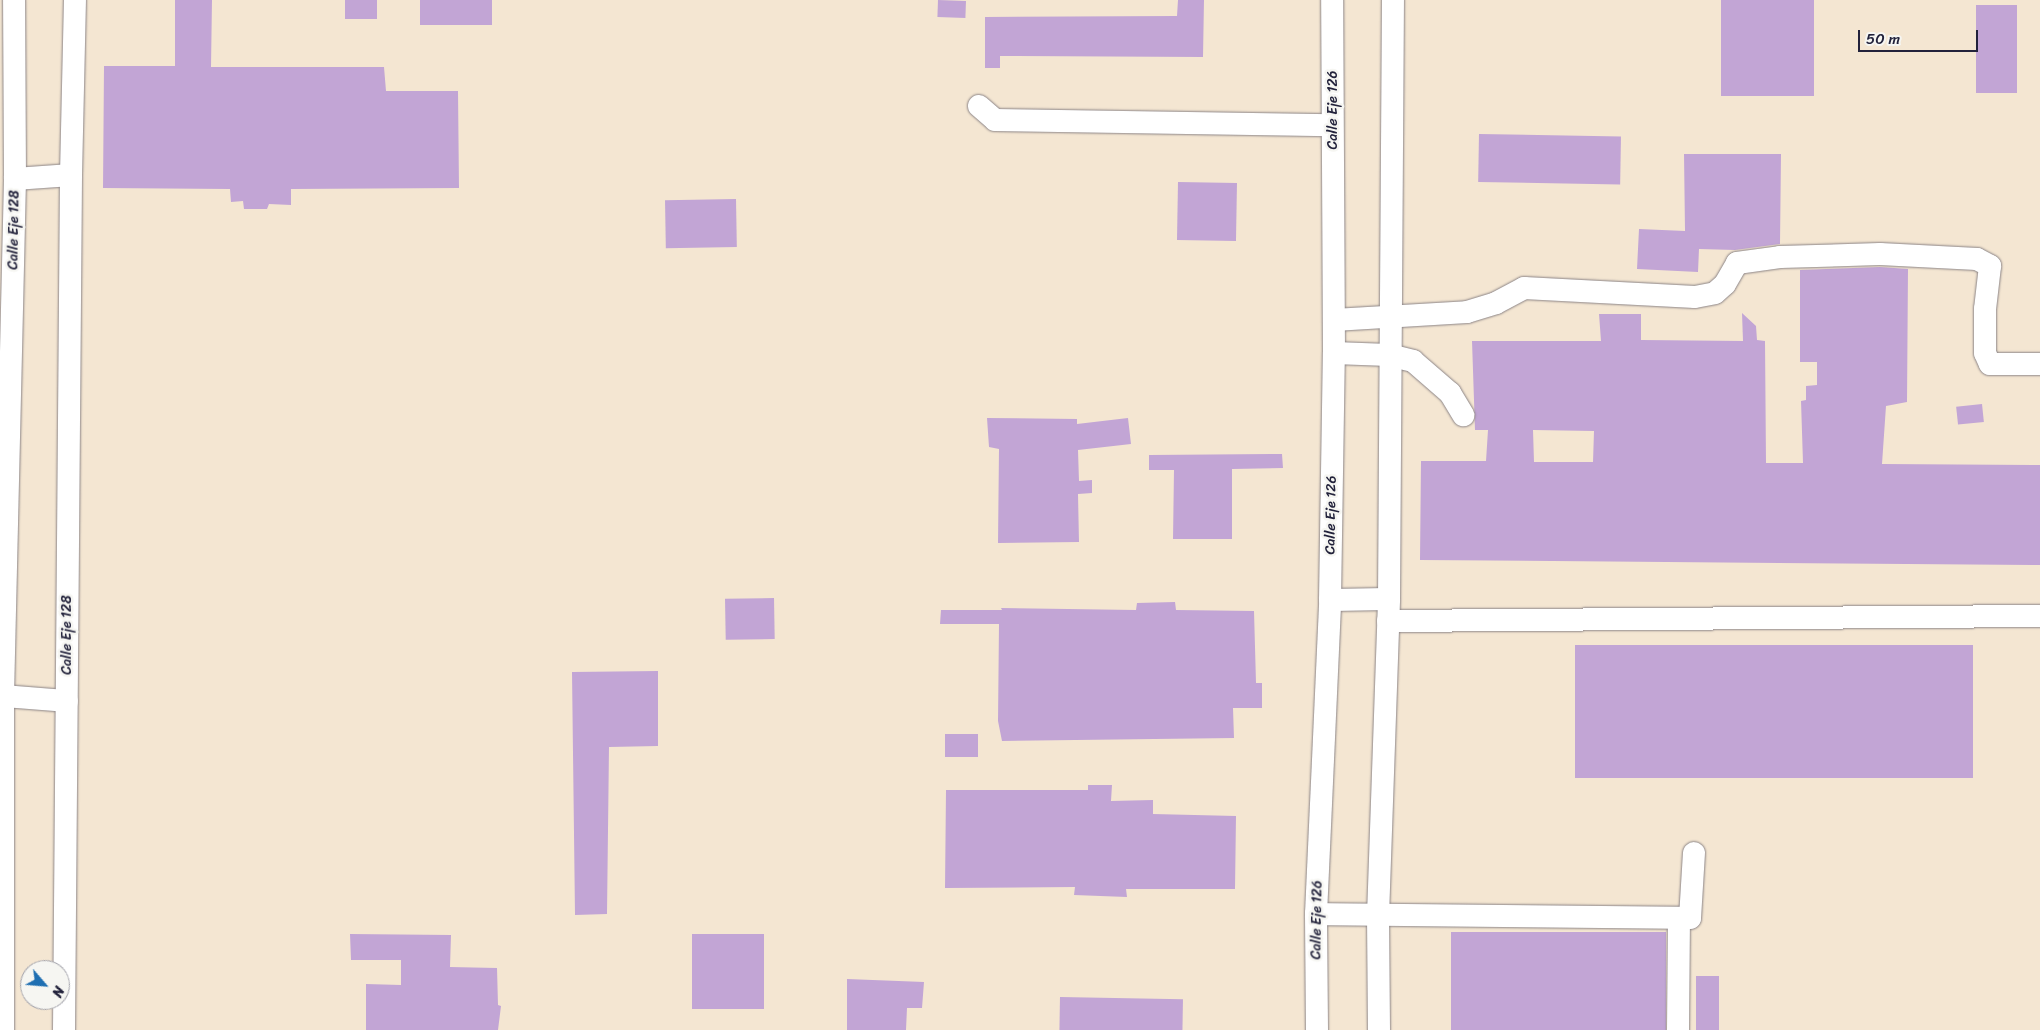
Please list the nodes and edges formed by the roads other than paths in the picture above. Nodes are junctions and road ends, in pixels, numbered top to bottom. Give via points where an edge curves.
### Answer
1 (14, 0) edge
2 (75, 0) edge
3 (1332, 0) edge
4 (1393, 0) edge
5 (979, 106) dead end
6 (1332, 126) junction
7 (71, 175) junction
8 (15, 178) junction
9 (1391, 316) junction
10 (1334, 320) junction
11 (1334, 353) junction
12 (1389, 355) junction
13 (2040, 364) edge
14 (1463, 415) dead end
15 (1389, 599) junction
16 (1330, 600) junction
17 (2040, 616) edge
18 (1388, 621) junction
19 (3, 696) junction
20 (67, 701) junction
21 (1694, 853) dead end
22 (1316, 914) junction
23 (1378, 916) junction
24 (1679, 918) junction
25 (3, 1030) edge
26 (64, 1030) edge
27 (1317, 1030) edge
28 (1379, 1030) edge
29 (1678, 1030) edge

1 - 8 street, Calle Eje 128
2 - 7 street, Calle Eje 128
3 - 6 street, Calle Eje 126
4 - 9 street
5 - 6 street via 995,120
6 - 10 street, Calle Eje 126
7 - 8 street
7 - 20 street, Calle Eje 128
8 - 19 street, Calle Eje 128
9 - 10 street
9 - 12 street
9 - 13 street via 1467,312 1496,303 1524,288 1695,297 1715,293 1725,284 1737,263 1780,258 1880,254 1977,259 1990,266 1985,309 1985,354 1990,364
10 - 11 street, Calle Eje 126
11 - 12 street
11 - 16 street, Calle Eje 126
12 - 14 street via 1413,361 1450,392
12 - 15 street
15 - 16 street
15 - 18 street
16 - 22 street, Calle Eje 126
17 - 18 street
18 - 23 street
19 - 20 street
19 - 25 street, Calle Eje 128
20 - 26 street, Calle Eje 128
21 - 24 street via 1690,918
22 - 23 street
22 - 27 street, Calle Eje 126
23 - 24 street
23 - 28 street
24 - 29 street

